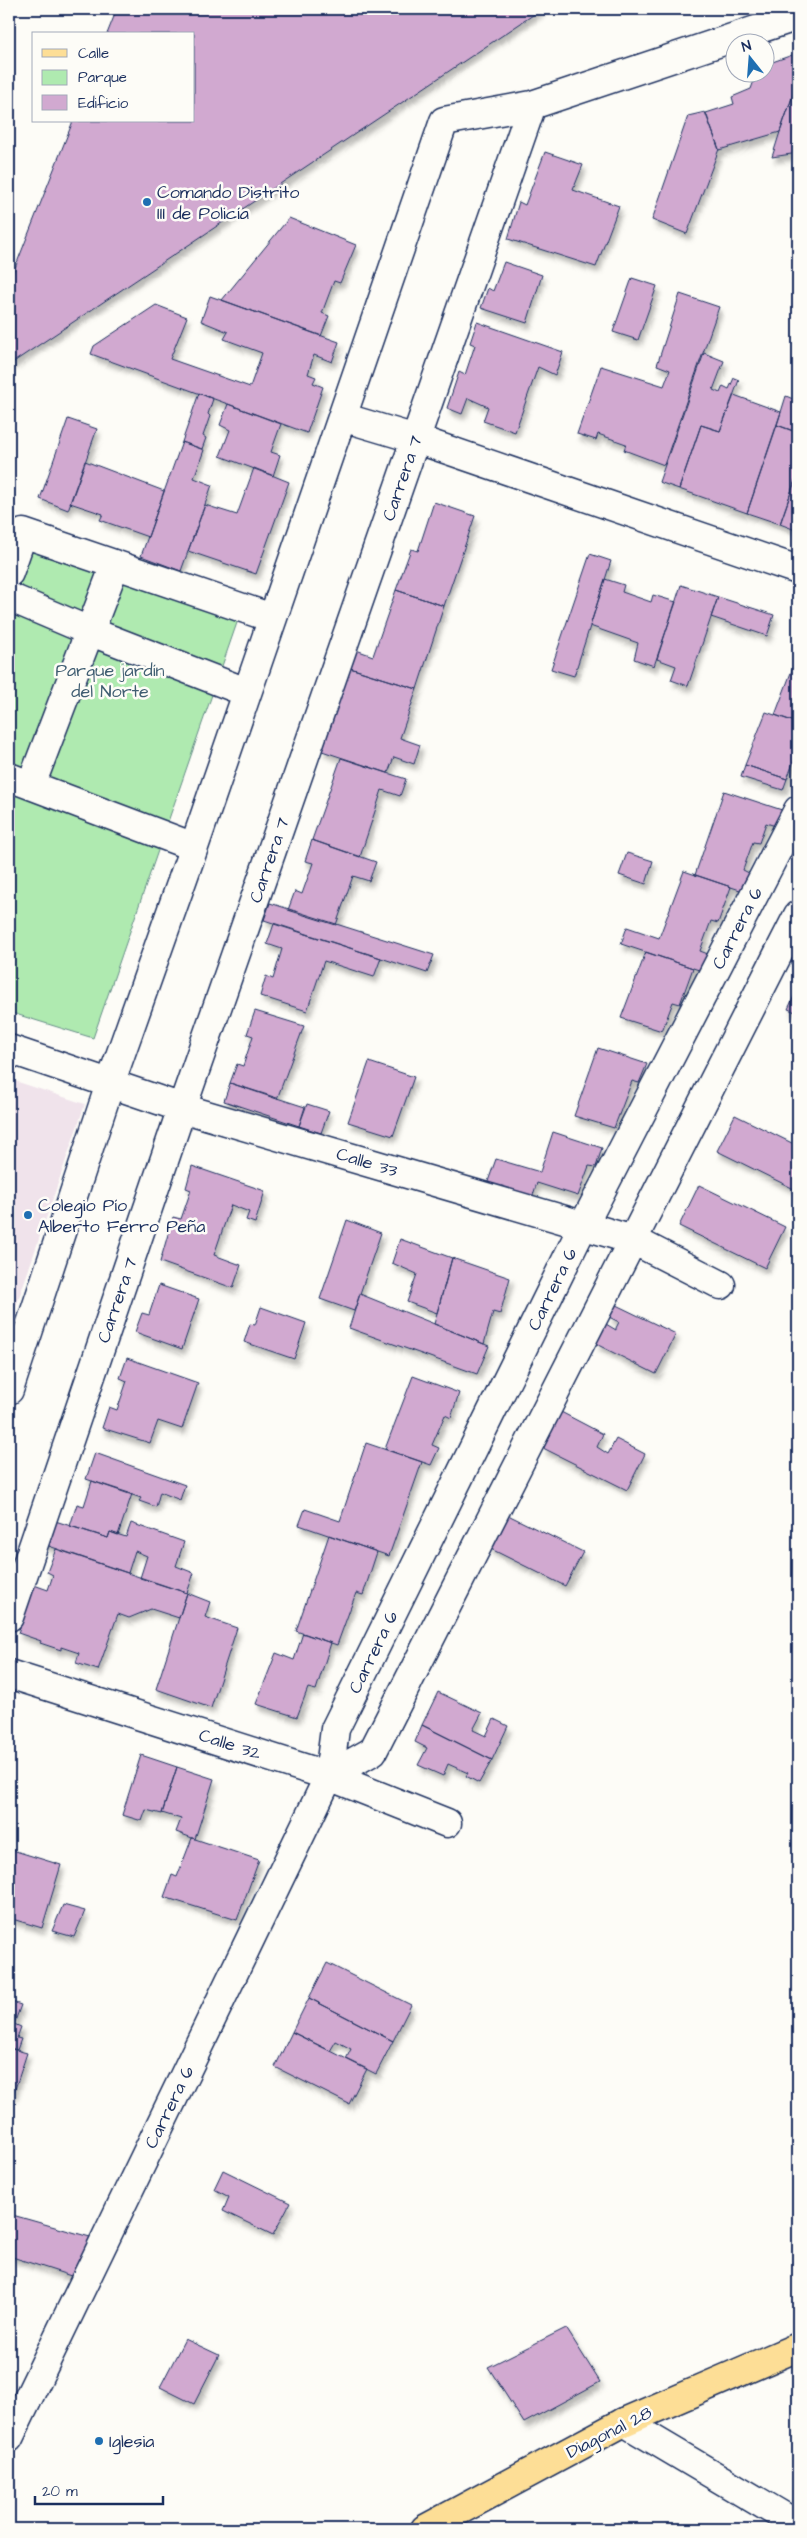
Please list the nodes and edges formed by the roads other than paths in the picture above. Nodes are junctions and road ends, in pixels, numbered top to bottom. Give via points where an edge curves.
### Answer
1 (798, 16) edge
2 (532, 105) junction
3 (342, 417) junction
4 (416, 439) junction
5 (115, 565) junction
6 (798, 570) edge
7 (9, 572) edge
8 (9, 597) edge
9 (272, 618) junction
10 (89, 631) junction
11 (246, 692) junction
12 (20, 781) edge
13 (798, 810) edge
14 (194, 847) junction
15 (798, 915) edge
16 (9, 1049) edge
17 (110, 1084) junction
18 (182, 1108) junction
19 (583, 1226) junction
20 (633, 1240) junction
21 (721, 1285) dead end
22 (9, 1390) edge
23 (9, 1617) edge
24 (9, 1674) edge
25 (329, 1776) junction
26 (447, 1823) dead end
27 (798, 2347) edge
28 (624, 2422) junction
29 (9, 2438) edge
30 (798, 2525) edge
31 (425, 2529) edge

1 - 2 street
2 - 3 street via 444,121
2 - 4 street, Carrera 7
3 - 4 street
3 - 9 street
4 - 6 street
4 - 18 street, Carrera 7
5 - 7 street via 23,533
5 - 9 street
5 - 10 street
8 - 10 street
9 - 11 street
10 - 11 street
10 - 12 street
11 - 14 street
12 - 14 street
13 - 19 street, Carrera 6
14 - 17 street
15 - 20 street
16 - 17 street, Calle 33
17 - 18 street, Calle 33
17 - 22 street
18 - 19 street, Calle 33
18 - 23 street, Carrera 7
19 - 20 street, Calle 33
19 - 25 street, Carrera 6 via 335,1729
20 - 21 street, Calle 33
20 - 25 street via 373,1752
24 - 25 street, Calle 32
25 - 26 street, Calle 32
25 - 29 street, Carrera 6
27 - 28 main road, Diagonal 28
28 - 30 street
28 - 31 main road, Diagonal 28

